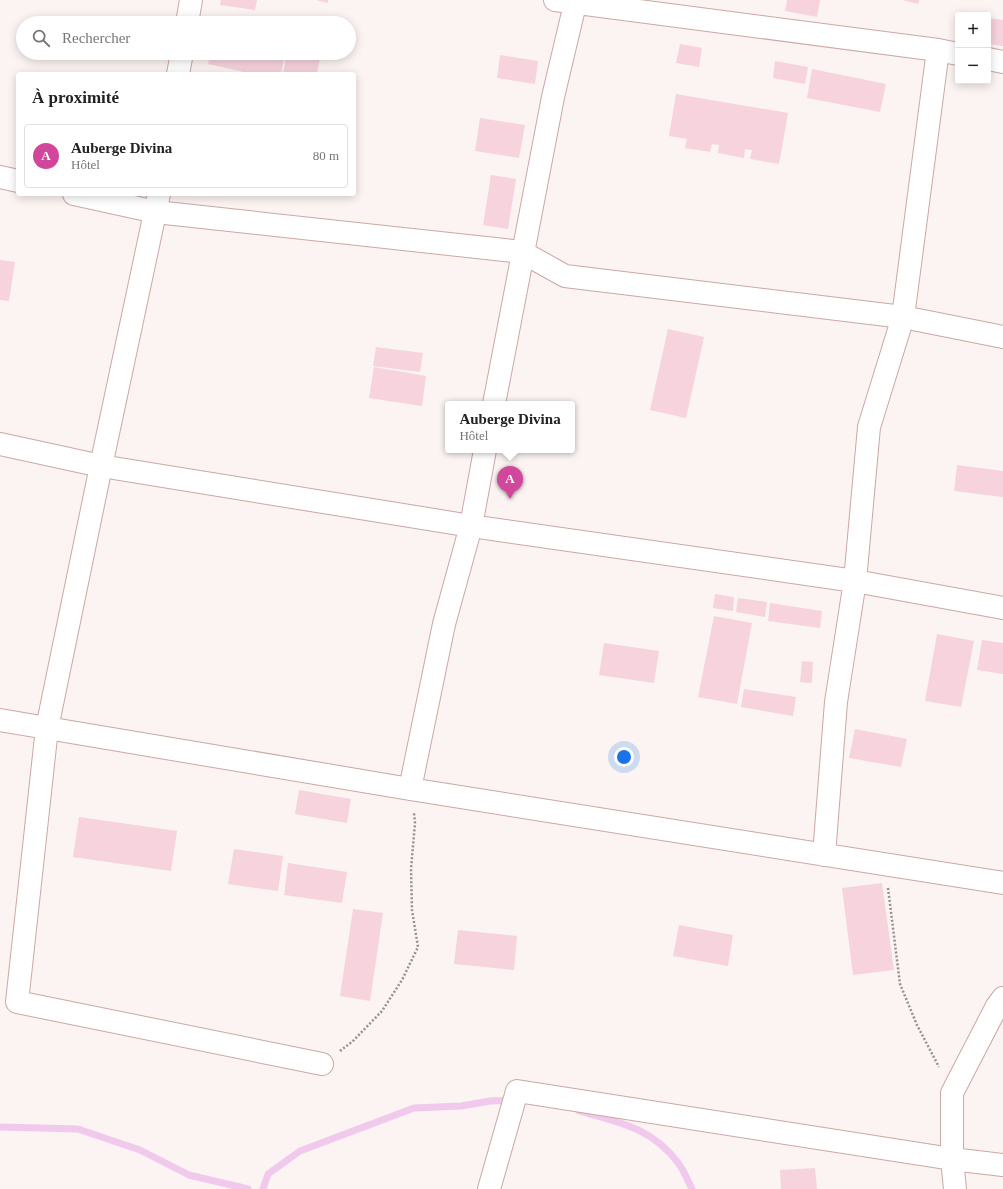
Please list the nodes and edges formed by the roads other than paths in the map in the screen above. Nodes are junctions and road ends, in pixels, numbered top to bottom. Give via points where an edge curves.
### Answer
1 (191, 0) edge
2 (569, 1) edge
3 (188, 16) edge
4 (948, 52) edge
5 (181, 60) edge
6 (991, 60) edge
7 (1003, 62) edge
8 (178, 72) edge
9 (0, 177) edge
10 (16, 181) edge
11 (92, 196) edge
12 (157, 203) edge
13 (522, 252) junction
14 (903, 317) junction
15 (1003, 337) edge
16 (495, 401) edge
17 (0, 444) edge
18 (484, 453) edge
19 (101, 466) junction
20 (471, 526) junction
21 (855, 581) junction
22 (1003, 608) edge
23 (0, 720) edge
24 (47, 728) junction
25 (410, 789) junction
26 (824, 855) junction
27 (1003, 883) edge
28 (1003, 998) edge
29 (8, 1000) edge
30 (322, 1064) road end
31 (952, 1159) junction
32 (1003, 1165) edge
33 (489, 1189) edge
34 (954, 1189) edge

1 - 3 street
2 - 4 street
2 - 13 street
4 - 14 street
5 - 8 street
6 - 7 street
9 - 10 street
11 - 12 street
12 - 13 street
12 - 19 street
13 - 14 street via 565,276
13 - 16 street
14 - 15 street
14 - 21 street via 869,427
17 - 19 street
18 - 20 street
19 - 20 street
19 - 24 street
20 - 21 street
20 - 25 street via 444,624
21 - 22 street
21 - 26 street via 836,702
23 - 24 street
24 - 25 street
24 - 29 street
25 - 26 street
26 - 27 street
28 - 31 street via 952,1093
29 - 30 street
31 - 32 street
31 - 33 street via 517,1091
31 - 34 street

